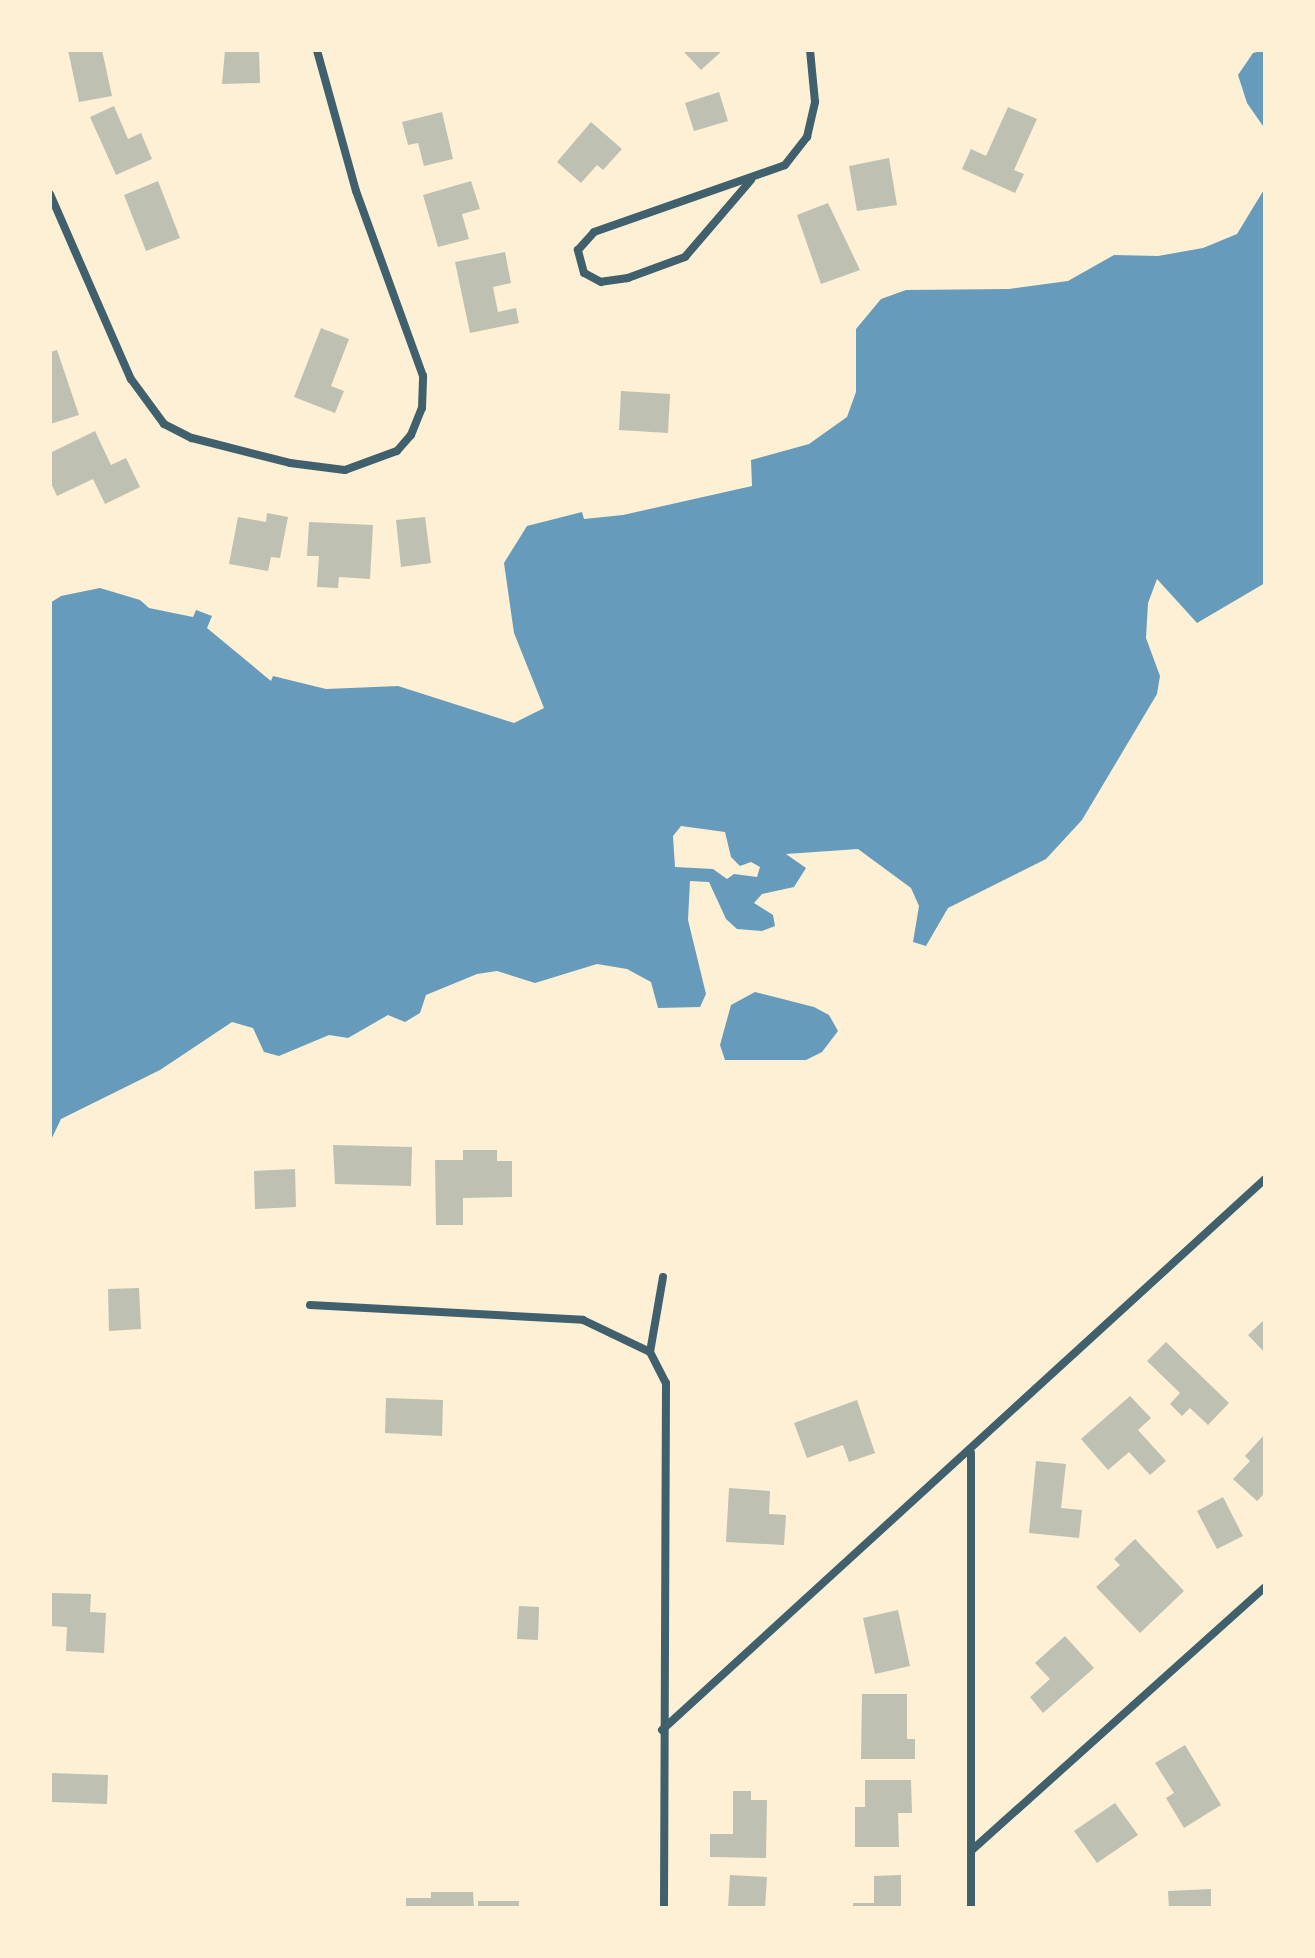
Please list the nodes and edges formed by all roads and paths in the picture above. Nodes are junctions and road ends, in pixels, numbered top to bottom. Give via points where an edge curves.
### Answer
1 (317, 50) edge
2 (810, 50) edge
3 (751, 180) junction
4 (50, 194) edge
5 (1265, 1179) edge
6 (663, 1277) dead end
7 (310, 1305) dead end
8 (650, 1352) junction
9 (971, 1453) junction
10 (1265, 1587) edge
11 (662, 1730) junction
12 (972, 1850) junction
13 (664, 1908) edge
14 (971, 1908) edge

1 - 4 street via 356,191 423,376 422,408 411,435 397,451 345,470 290,463 192,438 164,424 147,407
2 - 3 street via 815,102 807,137 785,165
3 - 3 street via 594,232 578,250 584,273 601,282 628,278 685,257
5 - 9 street
6 - 8 street
7 - 8 street via 583,1320
8 - 11 street via 666,1383
9 - 11 street
9 - 12 street
10 - 12 street
11 - 13 street
12 - 14 street

